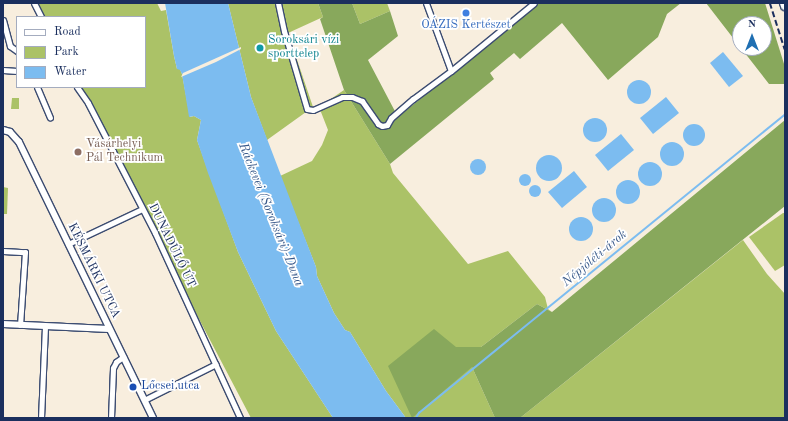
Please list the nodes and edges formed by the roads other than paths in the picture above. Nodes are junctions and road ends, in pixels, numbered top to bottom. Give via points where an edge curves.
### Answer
1 (34, 3) edge
2 (278, 3) edge
3 (426, 3) edge
4 (534, 3) edge
5 (40, 16) edge
6 (3, 20) edge
7 (16, 50) edge
8 (3, 70) edge
9 (16, 71) edge
10 (451, 71) junction
11 (37, 88) edge
12 (78, 88) edge
13 (50, 117) dead end
14 (3, 130) edge
15 (142, 208) junction
16 (68, 244) junction
17 (3, 251) edge
18 (3, 324) edge
19 (20, 324) junction
20 (45, 326) junction
21 (109, 329) junction
22 (123, 357) junction
23 (216, 364) junction
24 (144, 400) junction
25 (41, 418) edge
26 (111, 418) edge
27 (153, 418) edge
28 (240, 418) edge

1 - 5 street
2 - 10 street via 307,109 313,110 342,97 352,97 362,101 378,124 387,125 391,118 413,99
3 - 10 street
4 - 10 street
6 - 7 street via 10,46
8 - 9 street
11 - 13 street
12 - 15 street, DUNADŰLŐ ÚT via 88,103
14 - 16 street, KÉSMÁRKI UTCA via 19,142
15 - 16 street
15 - 23 street, DUNADŰLŐ ÚT
16 - 21 street, KÉSMÁRKI UTCA
17 - 19 street via 25,252
18 - 19 street
19 - 20 street
20 - 21 street
20 - 25 street
21 - 22 street, KÉSMÁRKI UTCA
22 - 24 street, KÉSMÁRKI UTCA
22 - 26 street via 116,362 114,368
23 - 24 street
23 - 28 street, DUNADŰLŐ ÚT
24 - 27 street, KÉSMÁRKI UTCA

